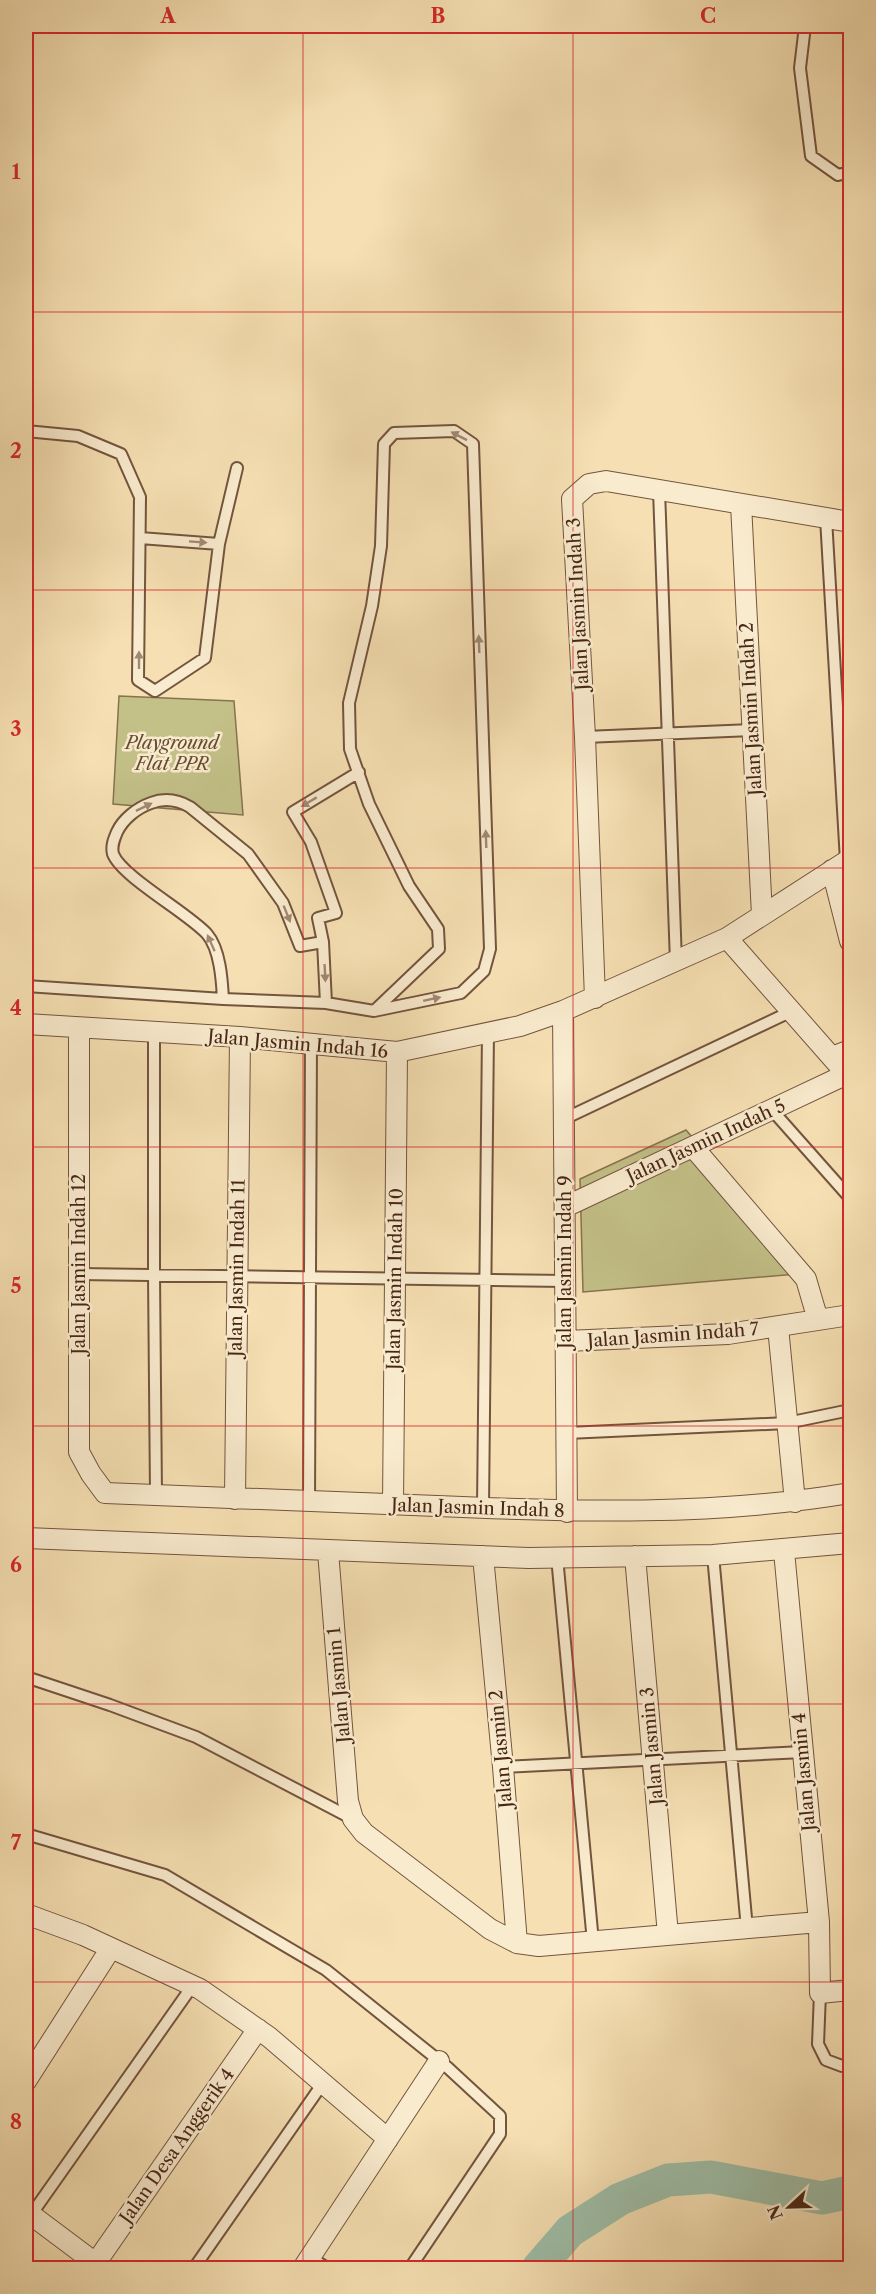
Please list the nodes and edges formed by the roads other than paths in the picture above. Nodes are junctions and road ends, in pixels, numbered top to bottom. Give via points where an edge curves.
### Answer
1 (805, 26) edge
2 (850, 172) edge
3 (26, 431) edge
4 (237, 468) dead end
5 (659, 490) junction
6 (741, 504) junction
7 (826, 518) junction
8 (850, 522) edge
9 (140, 538) junction
10 (219, 544) junction
11 (752, 730) junction
12 (668, 733) junction
13 (585, 737) junction
14 (358, 772) junction
15 (843, 863) edge
16 (762, 915) junction
17 (727, 938) junction
18 (850, 941) edge
19 (323, 942) junction
20 (676, 962) junction
21 (26, 986) edge
22 (595, 998) junction
23 (223, 999) junction
24 (326, 1003) junction
25 (374, 1011) junction
26 (563, 1011) junction
27 (792, 1011) junction
28 (26, 1024) edge
29 (79, 1028) junction
30 (154, 1032) junction
31 (488, 1032) junction
32 (240, 1037) junction
33 (311, 1044) junction
34 (850, 1050) edge
35 (398, 1052) junction
36 (832, 1057) junction
37 (849, 1076) edge
38 (772, 1110) junction
39 (564, 1119) junction
40 (693, 1147) junction
41 (850, 1198) edge
42 (565, 1207) junction
43 (79, 1274) junction
44 (154, 1275) junction
45 (237, 1276) junction
46 (312, 1278) junction
47 (395, 1279) junction
48 (486, 1280) junction
49 (566, 1281) junction
50 (850, 1315) edge
51 (818, 1320) junction
52 (778, 1327) junction
53 (566, 1341) junction
54 (850, 1410) edge
55 (787, 1424) junction
56 (567, 1433) junction
57 (105, 1493) joint
58 (850, 1493) edge
59 (156, 1495) junction
60 (235, 1499) junction
61 (309, 1502) junction
62 (795, 1502) junction
63 (393, 1505) junction
64 (483, 1508) junction
65 (567, 1512) junction
66 (26, 1538) edge
67 (850, 1543) edge
68 (328, 1551) junction
69 (784, 1551) junction
70 (713, 1555) junction
71 (483, 1556) junction
72 (635, 1556) junction
73 (557, 1557) junction
74 (26, 1677) edge
75 (803, 1752) junction
76 (731, 1756) junction
77 (653, 1760) junction
78 (576, 1764) junction
79 (503, 1767) junction
80 (353, 1819) junction
81 (26, 1834) edge
82 (26, 1914) edge
83 (819, 1922) junction
84 (747, 1929) junction
85 (668, 1935) junction
86 (593, 1942) junction
87 (517, 1943) junction
88 (111, 1948) junction
89 (193, 1985) junction
90 (850, 1990) edge
91 (820, 1993) junction
92 (258, 2029) junction
93 (439, 2061) junction
94 (850, 2065) edge
95 (26, 2081) edge
96 (323, 2083) junction
97 (388, 2139) junction
98 (27, 2217) edge
99 (314, 2265) edge
100 (98, 2266) edge
101 (194, 2268) edge
102 (410, 2268) edge

1 - 2 lane via 800,68 811,156 838,175
3 - 9 lane via 78,435 121,454 140,497
4 - 10 lane
5 - 6 street, Jalan Jasmin Indah 3
5 - 12 lane
5 - 13 street, Jalan Jasmin Indah 3 via 606,481 589,484 572,499
6 - 7 street, Jalan Jasmin Indah 3
6 - 11 street, Jalan Jasmin Indah 2
7 - 8 street, Jalan Jasmin Indah 3
7 - 15 lane
9 -> 10 lane
10 -> 9 lane via 205,658 155,691 138,680
11 - 12 lane
11 - 16 street, Jalan Jasmin Indah 2
12 - 13 lane
12 - 20 lane
13 - 22 street, Jalan Jasmin Indah 3
14 -> 19 lane via 293,812 311,842 336,913 318,918
14 - 25 lane via 369,804 409,886 438,929 439,949
25 -> 14 lane via 460,993 484,972 490,949 473,444 454,431 394,433 384,444 381,546 372,606 349,703 350,749
15 - 16 street, Jalan Jasmin Indah 16
15 - 18 street
16 - 17 street, Jalan Jasmin Indah 16
17 - 20 street, Jalan Jasmin Indah 16
17 - 27 street
23 -> 19 lane via 222,969 208,935 115,857 112,844 119,827 132,813 160,801 181,802 190,807 248,854 283,903 300,946
19 -> 24 lane
20 - 22 street, Jalan Jasmin Indah 16
21 - 23 lane
22 - 26 street, Jalan Jasmin Indah 16
23 - 24 lane
24 - 25 lane
26 - 31 street, Jalan Jasmin Indah 16
26 - 39 street, Jalan Jasmin Indah 9
27 - 36 street
27 - 39 lane
28 - 29 street, Jalan Jasmin Indah 16
29 - 30 street, Jalan Jasmin Indah 16
29 - 43 street, Jalan Jasmin Indah 12
30 - 32 street, Jalan Jasmin Indah 16
30 - 44 lane
31 - 35 street, Jalan Jasmin Indah 16
31 - 48 lane
32 - 33 street, Jalan Jasmin Indah 16
32 - 45 street, Jalan Jasmin Indah 11
33 - 35 street, Jalan Jasmin Indah 16
33 - 46 lane
34 - 36 street
35 - 47 street, Jalan Jasmin Indah 10
36 - 37 street
37 - 38 street, Jalan Jasmin Indah 5
38 - 40 street, Jalan Jasmin Indah 5
38 - 41 lane
39 - 42 street, Jalan Jasmin Indah 9
40 - 42 street, Jalan Jasmin Indah 5
40 - 51 street via 806,1279
42 - 49 street, Jalan Jasmin Indah 9
43 - 44 lane
43 - 57 street, Jalan Jasmin Indah 12 via 79,1452
44 - 45 lane
44 - 59 lane
45 - 46 lane
45 - 60 street, Jalan Jasmin Indah 11
46 - 47 lane
46 - 61 lane
47 - 48 lane
47 - 63 street, Jalan Jasmin Indah 10
48 - 49 lane
48 - 64 lane
49 - 53 street, Jalan Jasmin Indah 9
50 - 51 street, Jalan Jasmin Indah 7
51 - 52 street, Jalan Jasmin Indah 7
52 - 53 street, Jalan Jasmin Indah 7 via 728,1334
52 - 55 street
53 - 56 street, Jalan Jasmin Indah 9
54 - 55 lane
55 - 56 lane
55 - 62 street
56 - 65 street, Jalan Jasmin Indah 9
57 - 59 street, Jalan Jasmin Indah 8
58 - 62 street, Jalan Jasmin Indah 8
59 - 60 street, Jalan Jasmin Indah 8
60 - 61 street, Jalan Jasmin Indah 8
61 - 63 street, Jalan Jasmin Indah 8
62 - 65 street, Jalan Jasmin Indah 8
63 - 64 street, Jalan Jasmin Indah 8
64 - 65 street, Jalan Jasmin Indah 8
66 - 68 street
67 - 69 street
68 - 71 street
68 - 80 street, Jalan Jasmin 1 via 348,1801
69 - 70 street
69 - 75 street, Jalan Jasmin 4
70 - 72 street
70 - 76 lane
71 - 73 street
71 - 79 street, Jalan Jasmin 2
72 - 73 street
72 - 77 street, Jalan Jasmin 3
73 - 78 lane
74 - 80 lane via 196,1737
75 - 76 lane
75 - 83 street, Jalan Jasmin 4
76 - 77 lane
76 - 84 lane
77 - 78 lane
77 - 85 street, Jalan Jasmin 3
78 - 79 lane
78 - 86 lane
79 - 87 street, Jalan Jasmin 2
80 - 87 street via 364,1833 490,1929
81 - 93 lane via 165,1875 326,1970
82 - 88 street
83 - 84 street
83 - 91 street, Jalan Jasmin 4
84 - 85 street
85 - 86 street
86 - 87 street via 539,1946
88 - 89 street
88 - 95 street
89 - 92 street
89 - 98 lane
90 - 91 street
91 - 94 lane via 819,2044 826,2060
92 - 96 street
92 - 100 street, Jalan Desa Anggerik 4
93 - 97 street
93 - 102 lane via 500,2116 500,2134
96 - 97 street
96 - 101 lane
97 - 99 street
98 - 100 street

